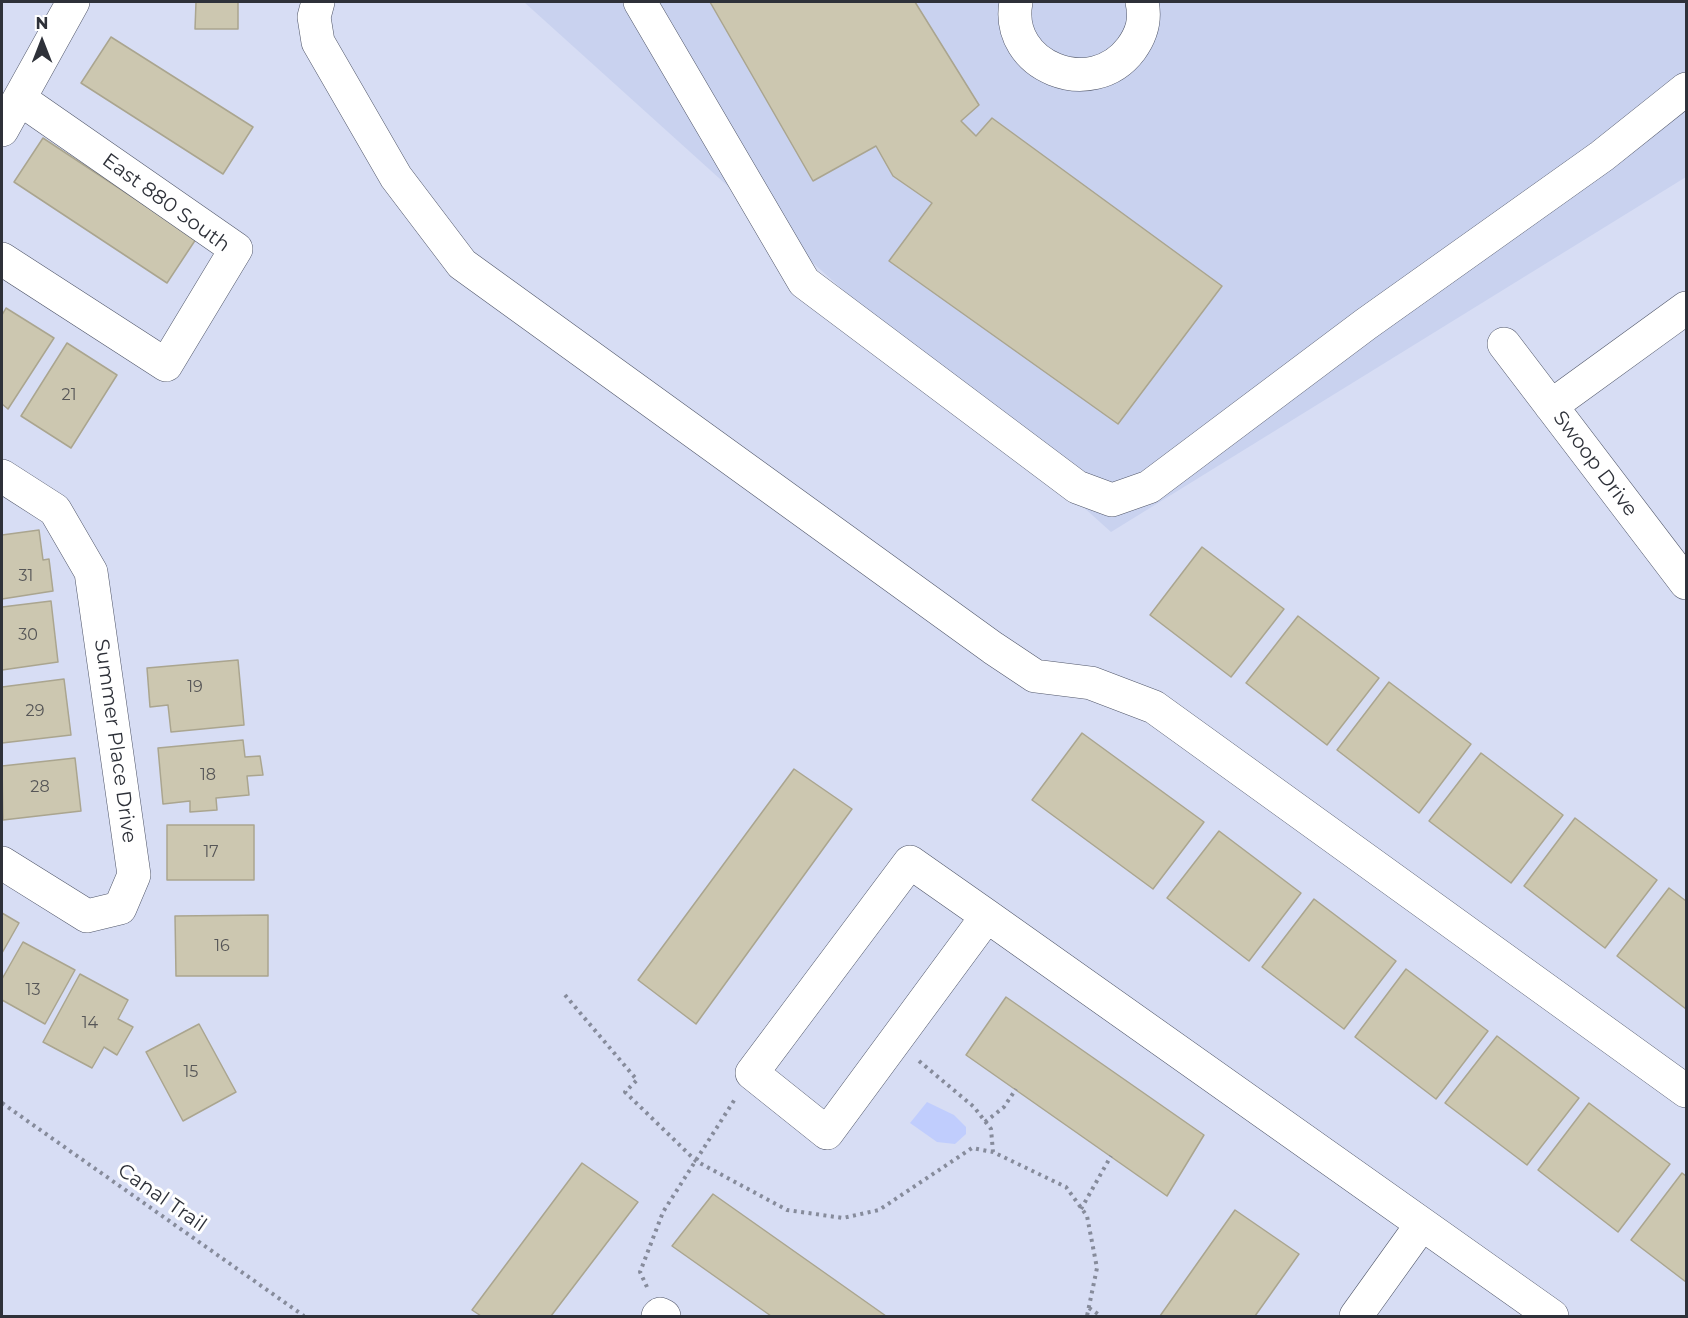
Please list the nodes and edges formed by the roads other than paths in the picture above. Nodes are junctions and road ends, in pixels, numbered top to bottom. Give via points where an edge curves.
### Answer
1 (73, 2) edge
2 (318, 2) edge
3 (640, 2) edge
4 (1016, 2) edge
5 (1142, 2) edge
6 (1686, 89) edge
7 (20, 99) junction
8 (2, 130) edge
9 (2, 259) edge
10 (1686, 308) edge
11 (1504, 344) dead end
12 (1551, 406) junction
13 (2, 476) edge
14 (1686, 583) edge
15 (2, 863) edge
16 (987, 916) junction
17 (1686, 1091) edge
18 (1422, 1224) junction
19 (1356, 1317) edge
20 (1552, 1317) edge

1 - 7 street
2 - 17 street via 314,17 318,42 396,177 462,264 993,648 1035,676 1091,683 1154,707
3 - 6 street via 804,282 1077,487 1112,500 1149,487 1366,324 1602,156
4 - 5 street via 1018,29 1027,49 1043,64 1064,74 1080,76 1102,72 1122,61 1140,36 1145,14
7 - 8 street
7 - 9 street, East 880 South via 236,249 166,365
10 - 12 street
11 - 12 street, Swoop Drive
12 - 14 street, Swoop Drive
13 - 15 street, Summer Place Drive via 55,510 91,572 134,875 120,908 87,916
16 - 16 street via 910,862 752,1073 827,1133
16 - 18 street
18 - 19 street
18 - 20 street

